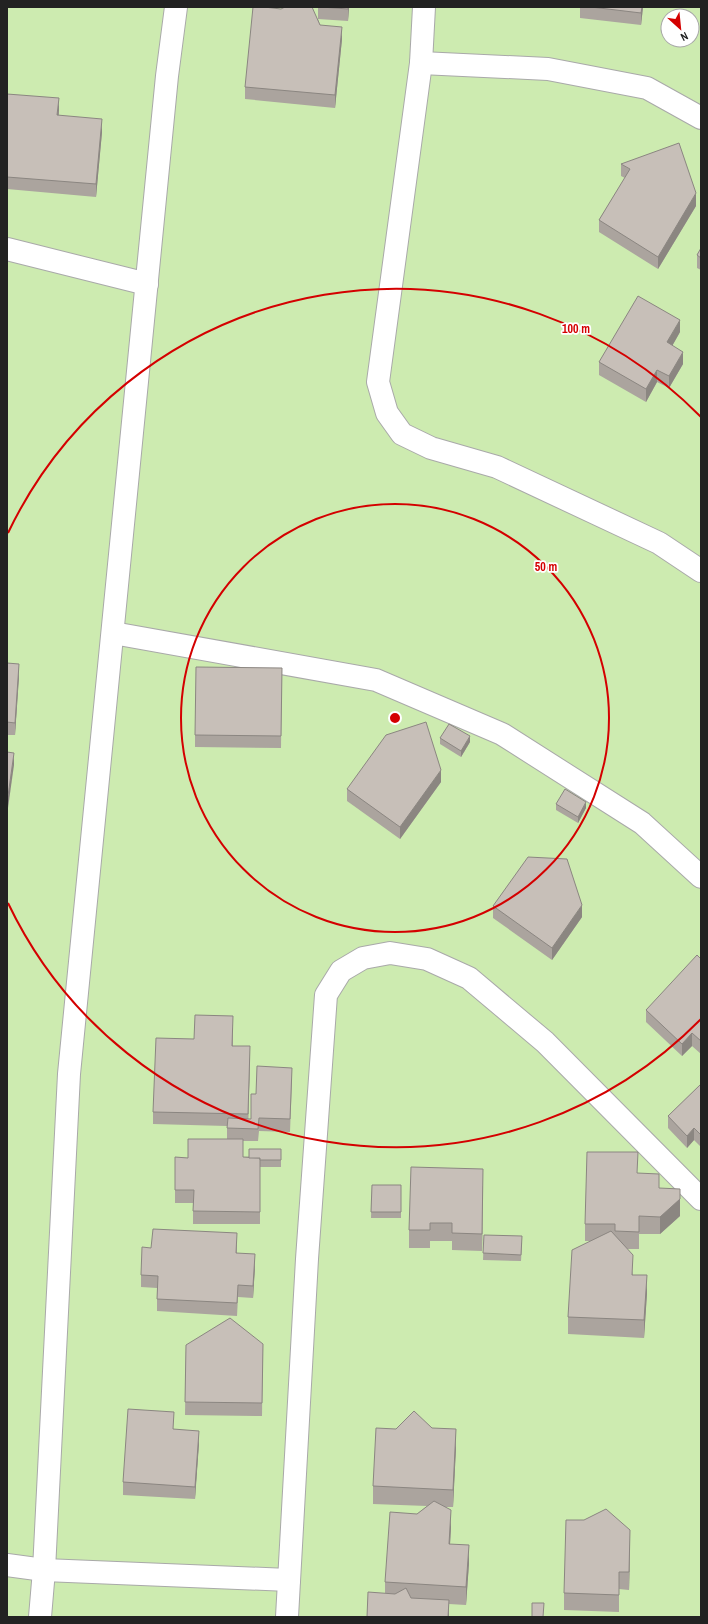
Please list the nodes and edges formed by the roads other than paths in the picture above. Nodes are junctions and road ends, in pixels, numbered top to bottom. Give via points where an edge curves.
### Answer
1 (176, 7) edge
2 (424, 7) edge
3 (421, 63) junction
4 (701, 118) edge
5 (7, 249) edge
6 (147, 284) junction
7 (701, 571) edge
8 (113, 633) junction
9 (701, 877) edge
10 (701, 1199) edge
11 (7, 1565) edge
12 (44, 1570) junction
13 (289, 1580) junction
14 (40, 1617) edge
15 (287, 1617) edge

1 - 6 street
2 - 3 street
3 - 4 street via 548,69 647,88
3 - 7 street via 378,382 387,413 402,434 430,448 497,467 659,543
5 - 6 street
6 - 8 street
8 - 9 street via 376,680 502,734 642,823
8 - 12 street via 69,1074
10 - 13 street via 545,1042 469,978 427,959 390,953 363,958 341,971 326,995 307,1259
11 - 12 street
12 - 13 street
12 - 14 street
13 - 15 street

